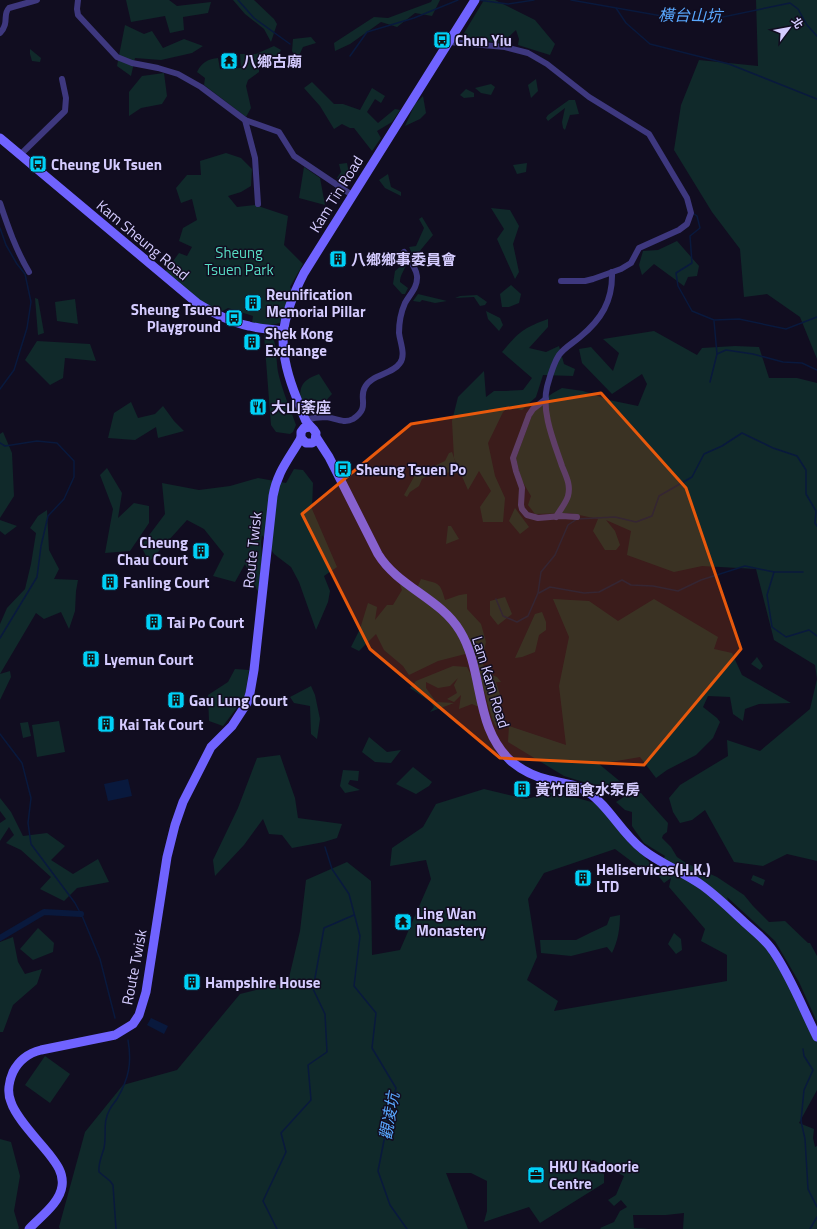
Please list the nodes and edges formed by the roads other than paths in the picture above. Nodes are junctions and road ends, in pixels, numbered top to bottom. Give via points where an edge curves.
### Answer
1 (37, 0) edge
2 (78, 0) edge
3 (474, 0) edge
4 (0, 33) edge
5 (449, 42) junction
6 (62, 79) dead end
7 (246, 120) junction
8 (0, 138) edge
9 (20, 155) junction
10 (352, 195) junction
11 (0, 203) edge
12 (258, 204) dead end
13 (404, 252) dead end
14 (29, 272) dead end
15 (612, 272) junction
16 (561, 281) dead end
17 (283, 331) junction
18 (546, 399) junction
19 (307, 425) junction
20 (303, 440) junction
21 (317, 441) junction
22 (556, 517) junction
23 (576, 517) dead end
24 (817, 1037) edge
25 (29, 1229) edge

1 - 4 street via 9,8 6,12 6,24
2 - 7 street via 78,15 117,57 178,74 201,87
3 - 5 main road, Kam Tin Road
5 - 10 main road, Kam Tin Road
5 - 15 street via 505,47 528,53 553,68 589,97 649,134 687,198 691,217 684,227 642,246 631,263
6 - 9 street via 66,98 65,111
7 - 10 street via 279,132 294,156
7 - 12 street via 255,158
8 - 9 main road, Kam Sheung Road
9 - 17 main road, Kam Sheung Road via 197,303 238,323
10 - 17 main road, Kam Tin Road via 304,273 290,304
11 - 14 street
13 - 19 street via 415,269 417,280 404,305 400,325 401,362 366,385 363,391 362,410 351,420 324,417
15 - 16 street via 585,281
15 - 18 street via 611,292 599,320 559,356 546,388
17 - 19 main road, Kam Tin Road via 286,372
18 - 22 street via 545,406 553,438 569,486 568,496
18 - 22 street via 532,409 513,458 522,488 521,505 524,512 538,518
19 - 20 main road via 301,432
19 - 21 main road via 315,431
20 - 21 main road via 310,443
20 - 25 main road, Route Twisk via 279,474 272,496 249,698 239,717 211,747 183,802 175,825 167,857 146,992 139,1015 133,1024 115,1035 30,1054 21,1061 13,1074 9,1092 12,1105 56,1163 62,1176 62,1189 58,1198
21 - 24 main road, Lam Kam Road via 329,457 385,566 442,610 459,629 470,654 487,724 494,741 503,752 516,765 528,772 586,790 643,850 699,884 726,905 772,950
22 - 23 street

